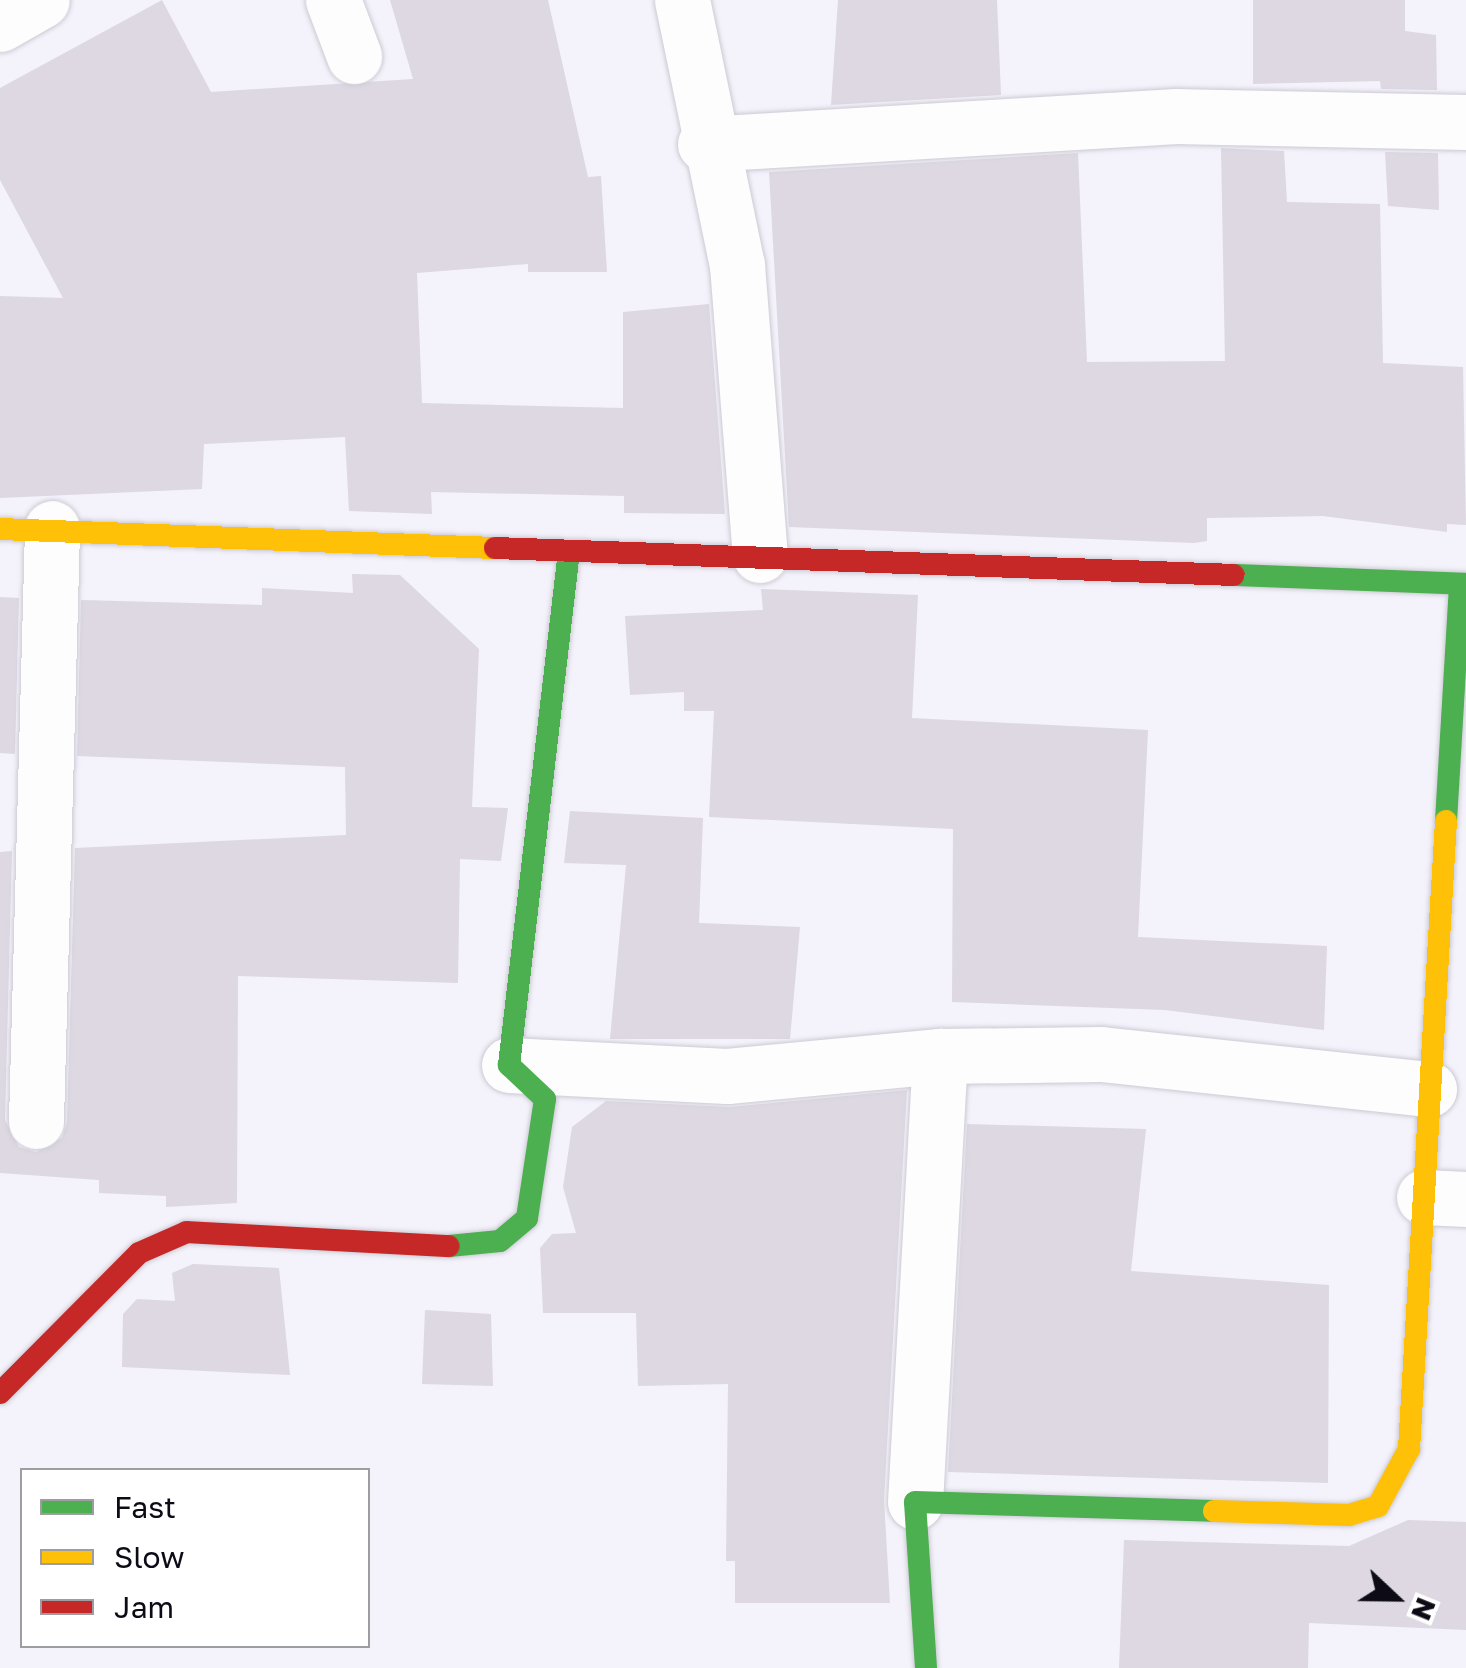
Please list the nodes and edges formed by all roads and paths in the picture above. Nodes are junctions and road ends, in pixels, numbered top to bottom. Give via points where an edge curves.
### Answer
1 (42, 0) edge
2 (334, 0) edge
3 (682, 0) edge
4 (0, 24) edge
5 (354, 56) dead end
6 (1466, 122) edge
7 (705, 144) junction
8 (26, 528) edge
9 (569, 550) junction
10 (760, 555) junction
11 (1463, 584) edge
12 (940, 1056) junction
13 (509, 1065) junction
14 (1429, 1088) junction
15 (36, 1121) dead end
16 (1445, 1198) edge
17 (0, 1394) edge
18 (915, 1502) junction
19 (926, 1668) edge

1 - 4 street
2 - 5 street
3 - 7 street
6 - 7 street via 1176,116
7 - 10 street via 736,266
8 - 9 street
8 - 15 street
9 - 10 street
9 - 13 street
10 - 11 street
11 - 14 street
12 - 13 street via 727,1076
12 - 14 street via 1100,1054
12 - 18 street
13 - 17 street via 544,1099 539,1183 527,1218 500,1241 187,1232 139,1253
14 - 16 street
16 - 18 street via 1410,1449 1378,1506 1349,1515
18 - 19 street

